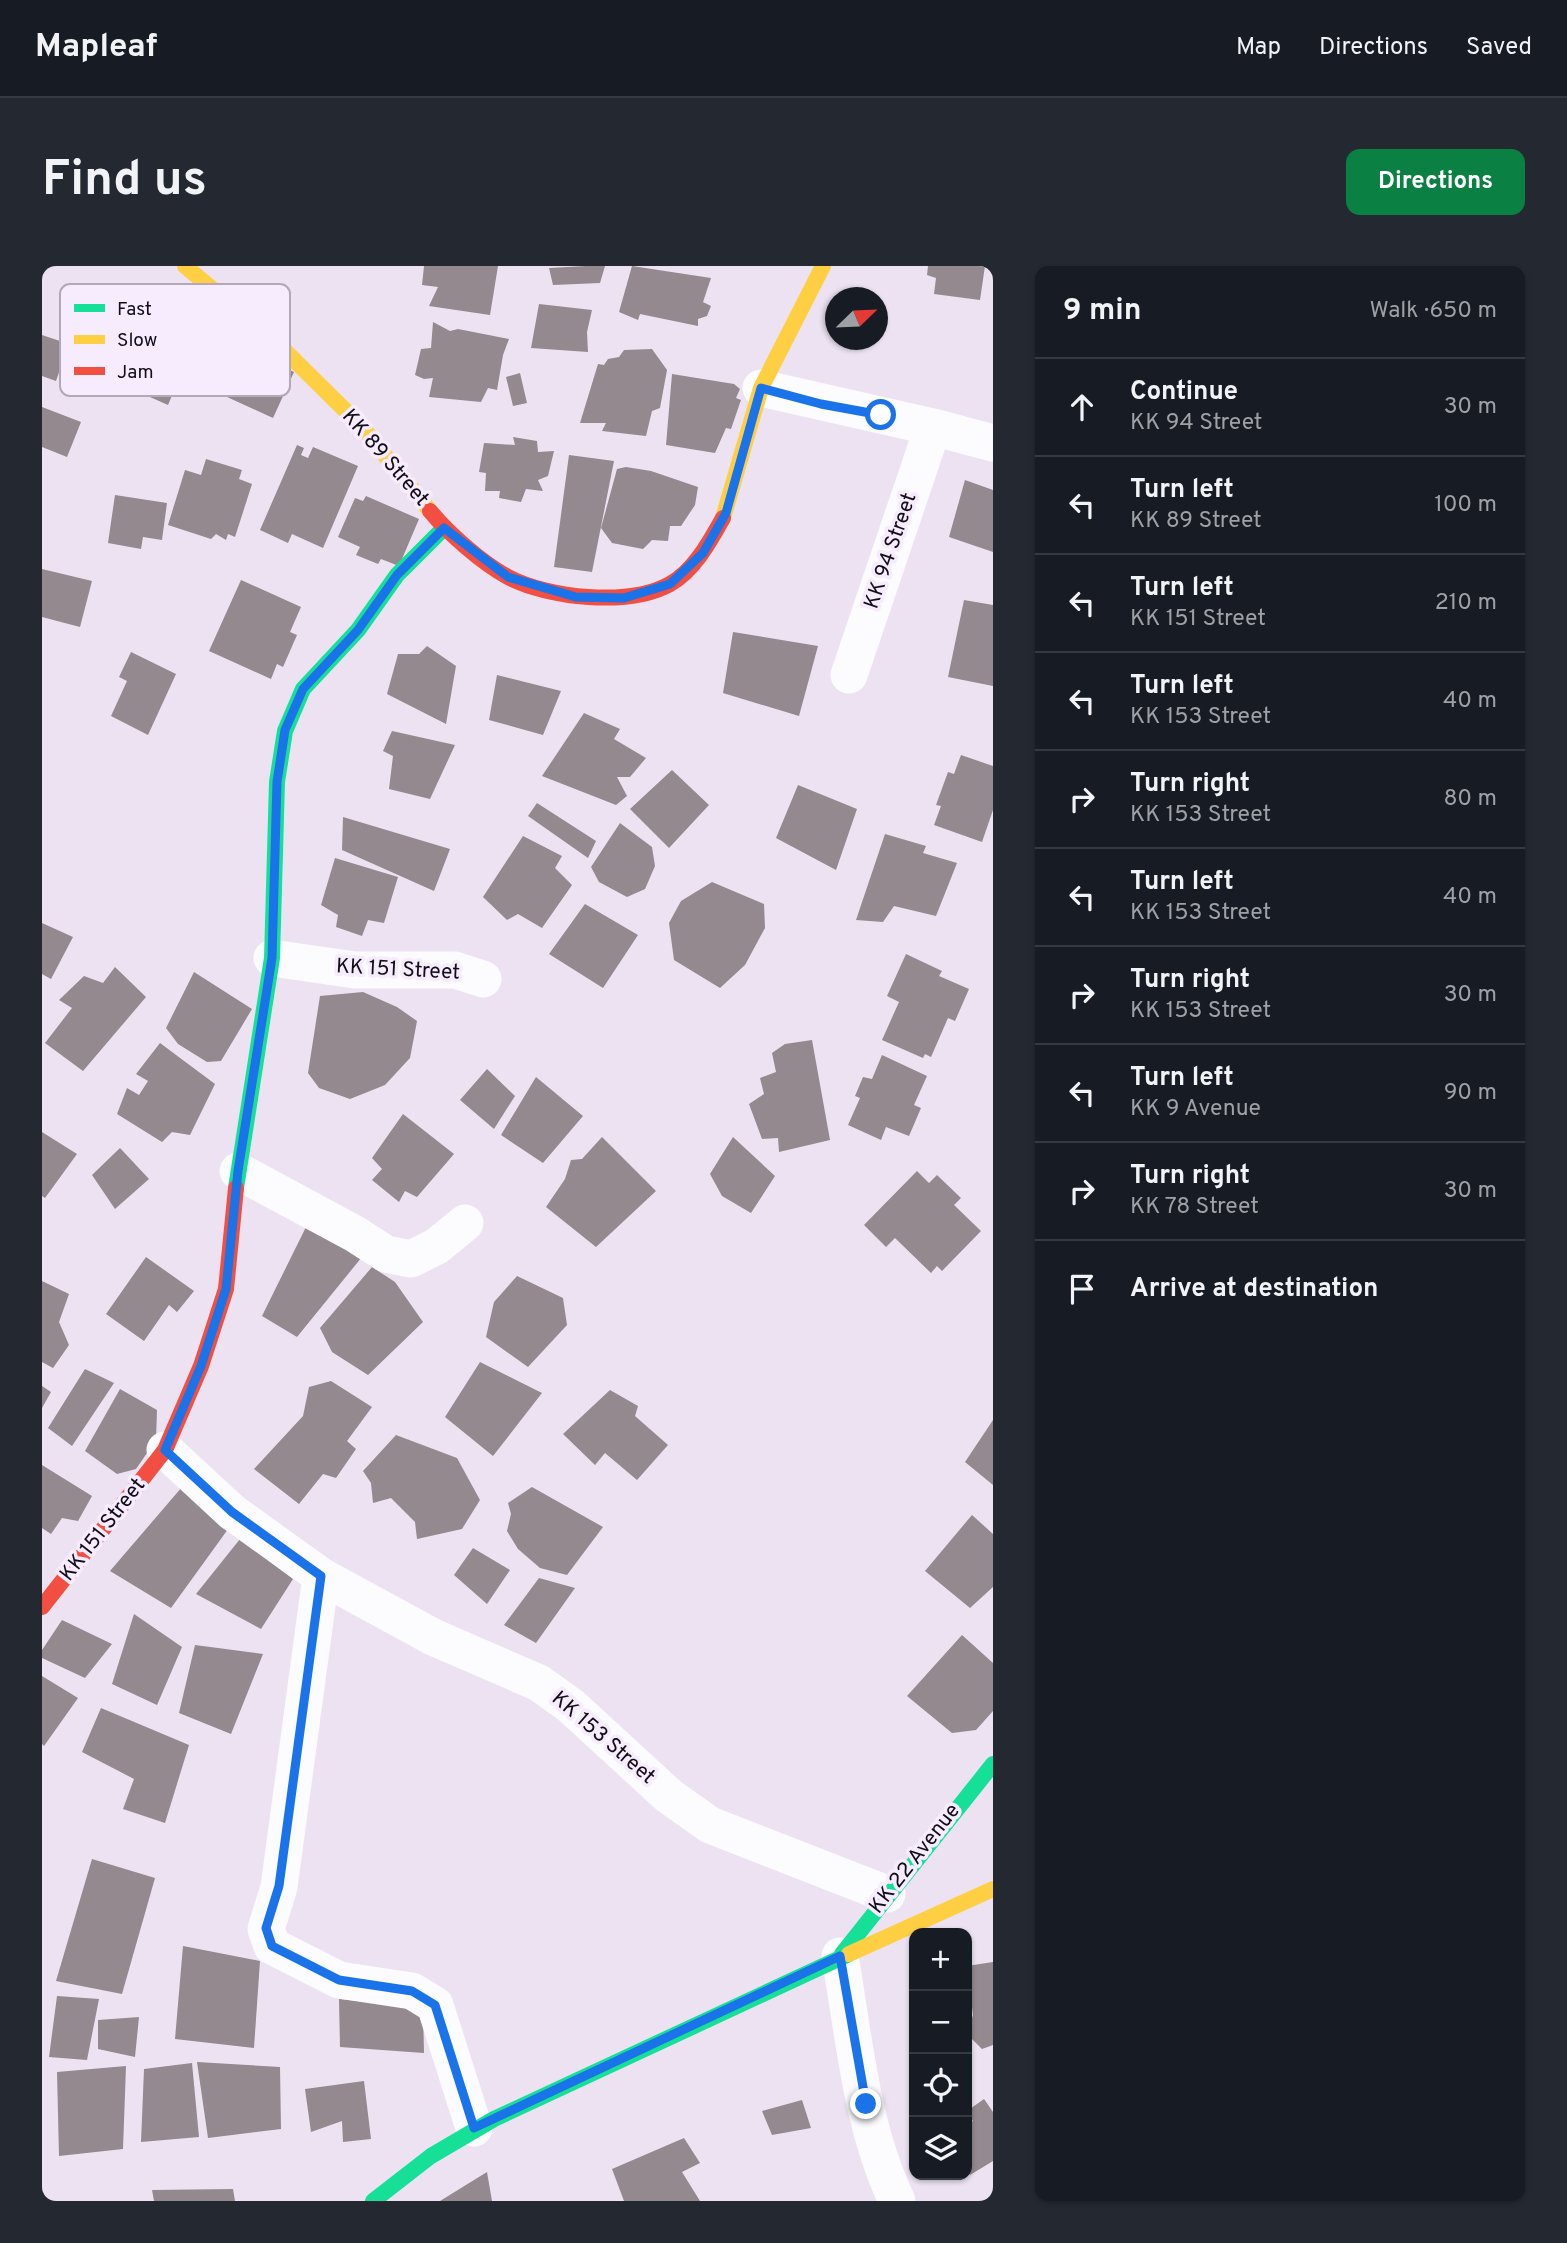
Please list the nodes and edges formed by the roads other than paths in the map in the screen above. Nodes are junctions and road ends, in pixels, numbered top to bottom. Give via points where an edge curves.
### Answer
1 (184, 266) edge
2 (823, 266) edge
3 (206, 284) edge
4 (290, 356) edge
5 (761, 388) junction
6 (933, 427) junction
7 (993, 443) edge
8 (444, 528) junction
9 (849, 675) dead end
10 (272, 958) junction
11 (483, 979) dead end
12 (238, 1171) junction
13 (465, 1223) dead end
14 (165, 1450) junction
15 (321, 1576) junction
16 (42, 1607) edge
17 (993, 1764) edge
18 (993, 1889) edge
19 (887, 1895) junction
20 (840, 1956) junction
21 (474, 2128) junction
22 (373, 2201) edge
23 (897, 2201) edge

1 - 3 street, KK 89 Street
2 - 5 street, KK 89 Street
4 - 8 street, KK 89 Street via 363,428
5 - 6 street
5 - 8 street, KK 89 Street via 726,513 703,553 670,584 624,598 576,597 508,577
6 - 7 street
6 - 9 street, KK 94 Street
8 - 10 street, KK 151 Street via 397,575 358,630 303,689 285,730 277,782
10 - 11 street, KK 151 Street via 355,970 455,970
10 - 12 street, KK 151 Street
12 - 13 street via 386,1254 411,1259
12 - 14 street, KK 151 Street via 226,1289 201,1366
14 - 15 street, KK 153 Street via 232,1512
14 - 16 street, KK 151 Street
15 - 19 street, KK 153 Street via 433,1637 539,1683 571,1706 669,1796 710,1825
15 - 21 street via 279,1886 266,1928 272,1946 296,1961 339,1980 412,1991 435,2005
17 - 19 street, KK 22 Avenue
18 - 20 street
19 - 20 street, KK 22 Avenue
20 - 21 street
20 - 23 street via 866,2104 885,2176
21 - 22 street

